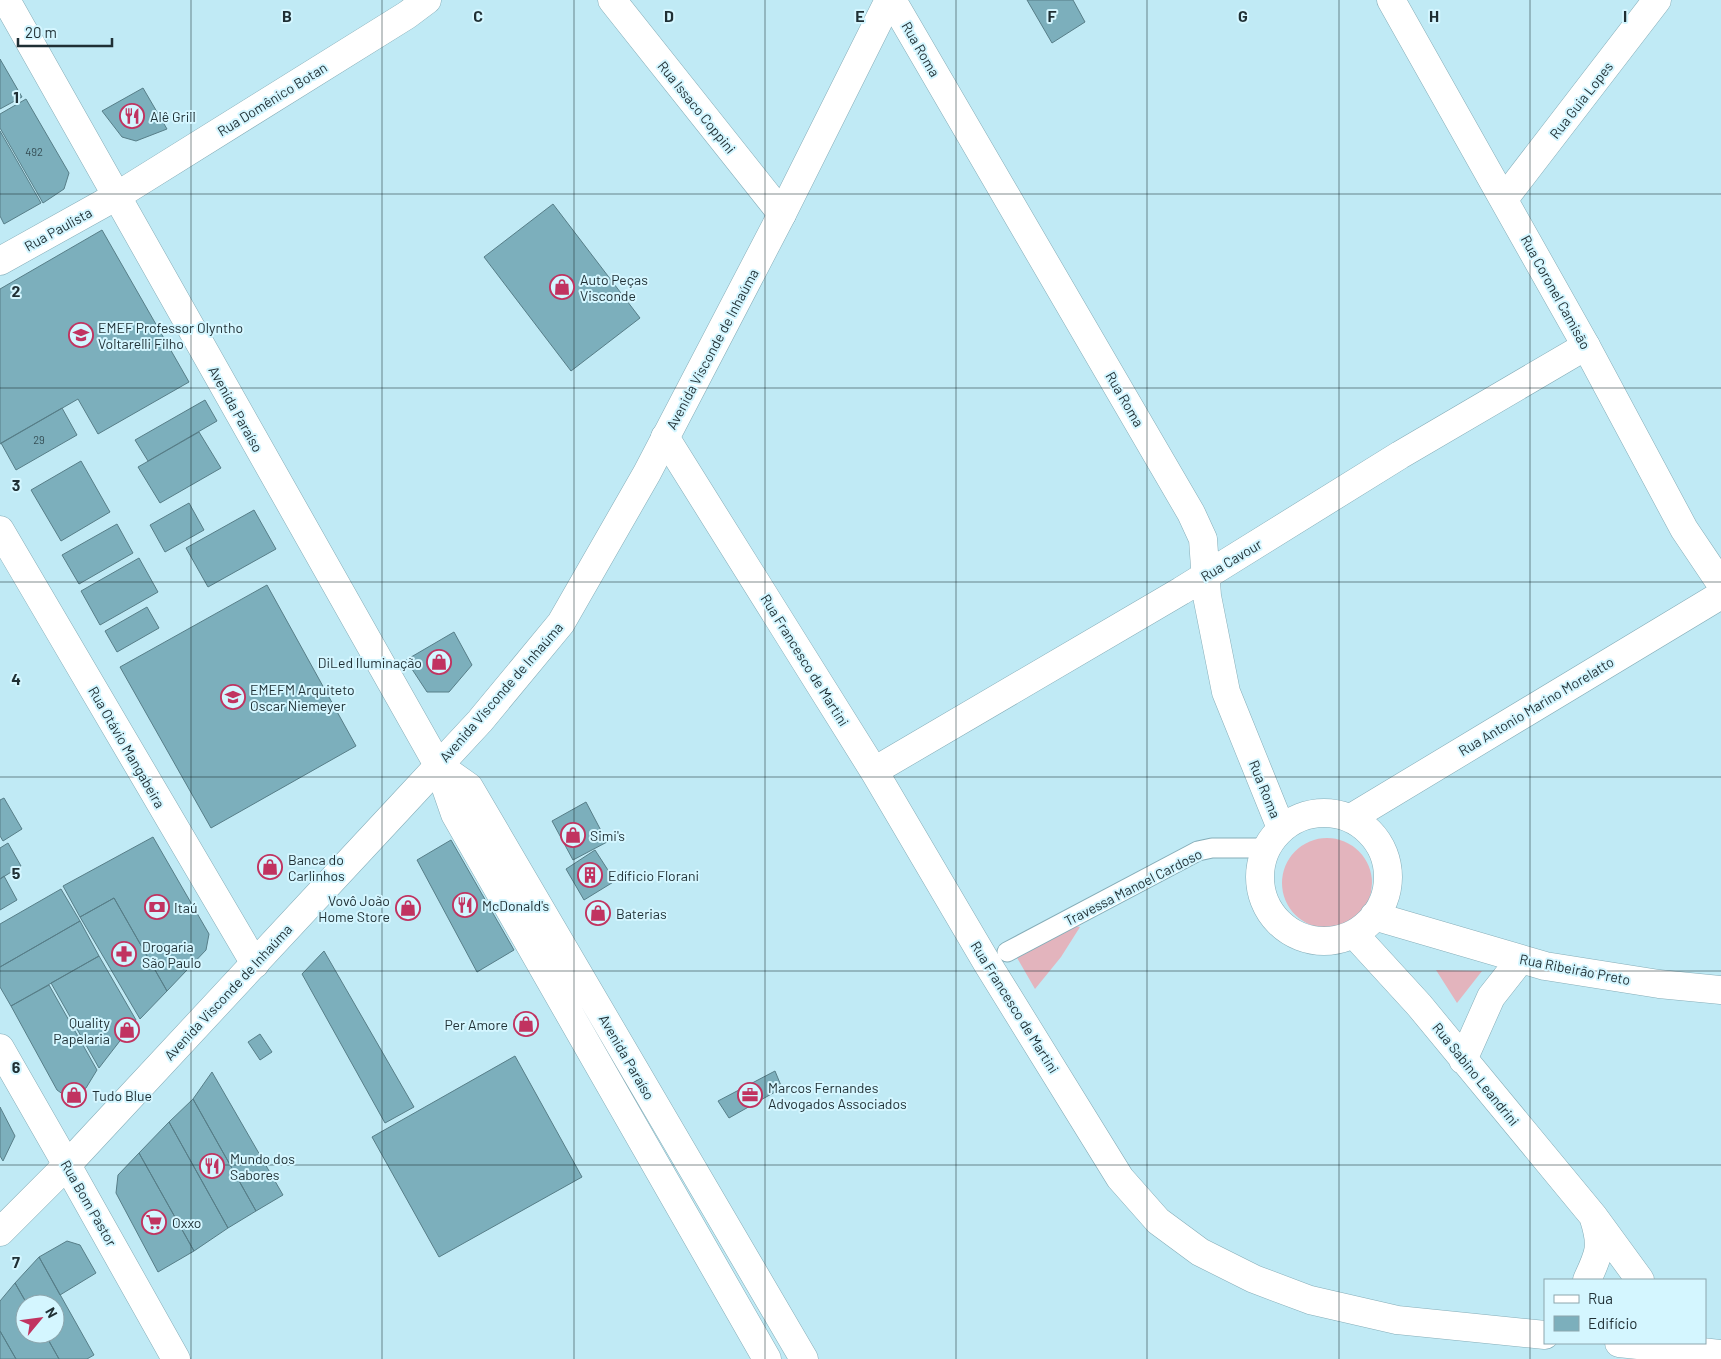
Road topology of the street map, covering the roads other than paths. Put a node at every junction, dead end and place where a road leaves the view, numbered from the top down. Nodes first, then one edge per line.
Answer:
1 (6, 0) edge
2 (427, 0) edge
3 (612, 0) edge
4 (891, 0) edge
5 (1391, 0) edge
6 (1657, 0) edge
7 (115, 197) junction
8 (1504, 199) junction
9 (782, 214) junction
10 (0, 261) edge
11 (1586, 346) junction
12 (665, 438) junction
13 (0, 530) edge
14 (1207, 575) junction
15 (1721, 584) edge
16 (1721, 595) edge
17 (438, 765) junction
18 (874, 771) junction
19 (1351, 818) junction
20 (1273, 838) junction
21 (1374, 916) junction
22 (1354, 934) junction
23 (1007, 952) dead end
24 (1521, 959) junction
25 (255, 964) junction
26 (1721, 990) edge
27 (0, 1048) edge
28 (1463, 1060) junction
29 (67, 1164) junction
30 (1594, 1217) junction
31 (0, 1232) edge
32 (1587, 1279) edge
33 (1639, 1279) edge
34 (1540, 1331) edge
35 (1636, 1344) edge
36 (1689, 1347) edge
37 (1721, 1354) edge
38 (796, 1356) edge
39 (176, 1359) edge
40 (767, 1359) edge

1 - 7 street, Avenida Paraíso
2 - 7 street, Rua Domênico Botan
3 - 9 street, Rua Issaco Coppini
4 - 9 street, Avenida Visconde de Inhaúma
4 - 14 street, Rua Roma
5 - 8 street, Rua Coronel Camisão
6 - 8 street, Rua Guia Lopes
7 - 10 street, Rua Paulista
7 - 17 street, Avenida Paraíso
8 - 11 street, Rua Coronel Camisão
9 - 12 street, Avenida Visconde de Inhaúma
11 - 14 street, Rua Cavour
11 - 15 street, Rua Coronel Camisão
12 - 17 street, Avenida Visconde de Inhaúma
12 - 18 street, Rua Francesco de Martini
13 - 25 street, Rua Otávio Mangabeira
14 - 18 street, Rua Cavour
14 - 20 street, Rua Roma
16 - 19 street, Rua Antonio Marino Morelatto
17 - 25 street, Avenida Visconde de Inhaúma
17 - 38 street, Avenida Paraíso
17 - 40 street, Avenida Paraíso
18 - 34 street, Rua Francesco de Martini
19 - 20 street
19 - 21 street
20 - 22 street
20 - 23 lane, Travessa Manoel Cardoso
21 - 22 street
21 - 24 street, Rua Ribeirão Preto
22 - 28 street, Rua Sabino Leandrini
24 - 26 street, Rua Ribeirão Preto
24 - 28 street
25 - 29 street, Avenida Visconde de Inhaúma
27 - 29 street, Rua Bom Pastor
28 - 30 street, Rua Sabino Leandrini
29 - 31 street, Avenida Visconde de Inhaúma
29 - 39 street, Rua Bom Pastor
30 - 32 street, Rua Sabino Leandrini
30 - 33 street, Rua Sabino Leandrini
35 - 36 street
36 - 37 street

